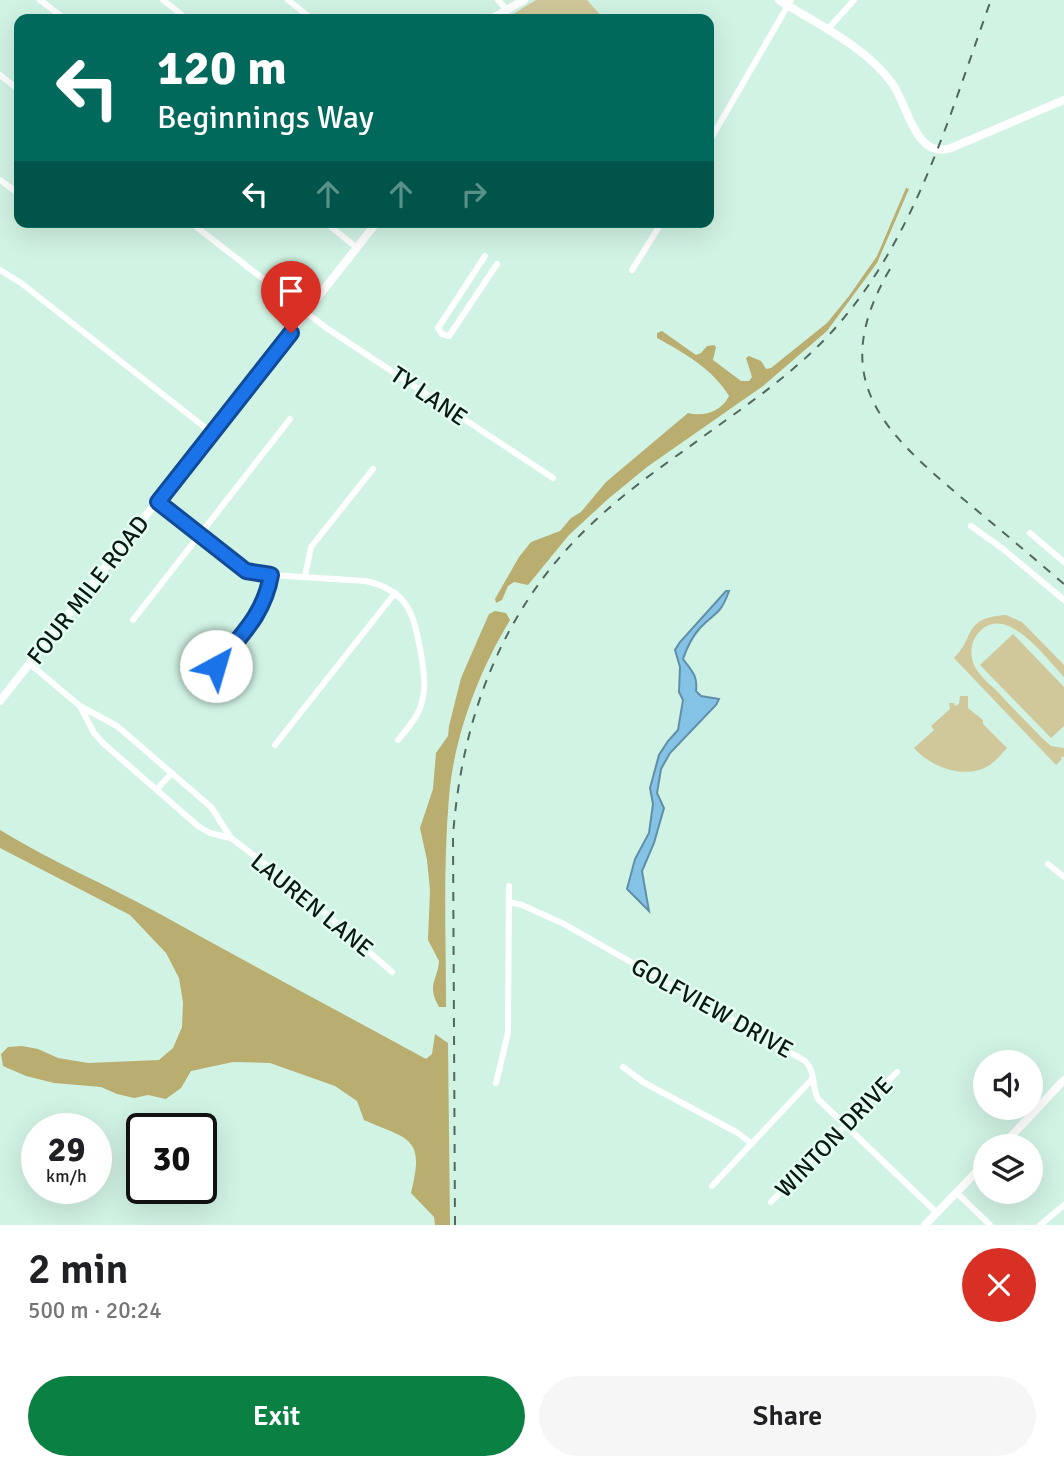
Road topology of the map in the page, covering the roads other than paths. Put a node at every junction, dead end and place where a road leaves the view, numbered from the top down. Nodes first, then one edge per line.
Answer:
1 (40, 0) edge
2 (163, 0) edge
3 (288, 0) edge
4 (498, 0) edge
5 (524, 0) edge
6 (779, 0) edge
7 (854, 0) edge
8 (790, 3) edge
9 (507, 10) junction
10 (58, 14) edge
11 (181, 14) edge
12 (306, 14) edge
13 (500, 14) edge
14 (827, 30) junction
15 (0, 75) edge
16 (14, 86) edge
17 (1064, 100) edge
18 (714, 133) edge
19 (198, 228) edge
20 (332, 228) edge
21 (372, 228) edge
22 (658, 228) edge
23 (357, 248) junction
24 (485, 256) dead end
25 (497, 264) dead end
26 (0, 270) edge
27 (632, 270) dead end
28 (307, 313) junction
29 (290, 419) dead end
30 (212, 433) junction
31 (373, 469) dead end
32 (553, 478) dead end
33 (158, 502) junction
34 (971, 526) dead end
35 (1030, 533) dead end
36 (200, 535) junction
37 (1064, 562) edge
38 (271, 575) junction
39 (305, 576) junction
40 (395, 593) junction
41 (1064, 600) edge
42 (133, 620) dead end
43 (30, 664) junction
44 (203, 682) dead end
45 (0, 701) edge
46 (80, 706) junction
47 (398, 740) dead end
48 (275, 745) dead end
49 (172, 773) junction
50 (157, 789) junction
51 (231, 838) junction
52 (1048, 864) dead end
53 (1064, 877) edge
54 (509, 886) dead end
55 (509, 902) junction
56 (393, 972) dead end
57 (623, 1067) dead end
58 (897, 1072) dead end
59 (813, 1078) junction
60 (1064, 1080) edge
61 (496, 1083) dead end
62 (846, 1125) junction
63 (1013, 1134) edge
64 (752, 1144) junction
65 (973, 1176) edge
66 (712, 1186) dead end
67 (957, 1193) junction
68 (771, 1202) dead end
69 (1064, 1205) edge
70 (937, 1213) junction
71 (925, 1225) edge
72 (990, 1225) edge
73 (1040, 1225) edge

1 - 10 street
2 - 11 street
3 - 12 street
4 - 9 street
5 - 9 street
6 - 8 street
7 - 14 street
8 - 14 street
8 - 18 street
9 - 13 street
14 - 17 street
15 - 16 street
19 - 28 street, TY LANE
20 - 23 street
21 - 23 street, FOUR MILE ROAD
22 - 27 street
23 - 28 street, FOUR MILE ROAD
24 - 25 street
26 - 30 street
28 - 30 street, FOUR MILE ROAD
28 - 32 street, TY LANE
29 - 36 street
30 - 33 street, FOUR MILE ROAD
31 - 39 street
33 - 36 street
33 - 43 street, FOUR MILE ROAD
34 - 41 street
35 - 37 street
36 - 38 street
36 - 42 street
38 - 39 street
38 - 44 street
39 - 40 street
40 - 47 street
40 - 48 street
43 - 45 street, FOUR MILE ROAD
43 - 46 street, LAUREN LANE
46 - 49 street, LAUREN LANE
46 - 50 street, LAUREN LANE
49 - 50 street
49 - 51 street, LAUREN LANE
50 - 51 street, LAUREN LANE
51 - 56 street, LAUREN LANE
52 - 53 street
54 - 55 street
55 - 59 street, GOLFVIEW DRIVE
55 - 61 street
57 - 64 street
58 - 62 street, WINTON DRIVE
59 - 62 street, GOLFVIEW DRIVE
59 - 64 street
60 - 63 street
62 - 68 street, WINTON DRIVE
62 - 70 street, GOLFVIEW DRIVE
64 - 66 street
65 - 67 street
67 - 70 street
67 - 72 street
69 - 73 street
70 - 71 street

